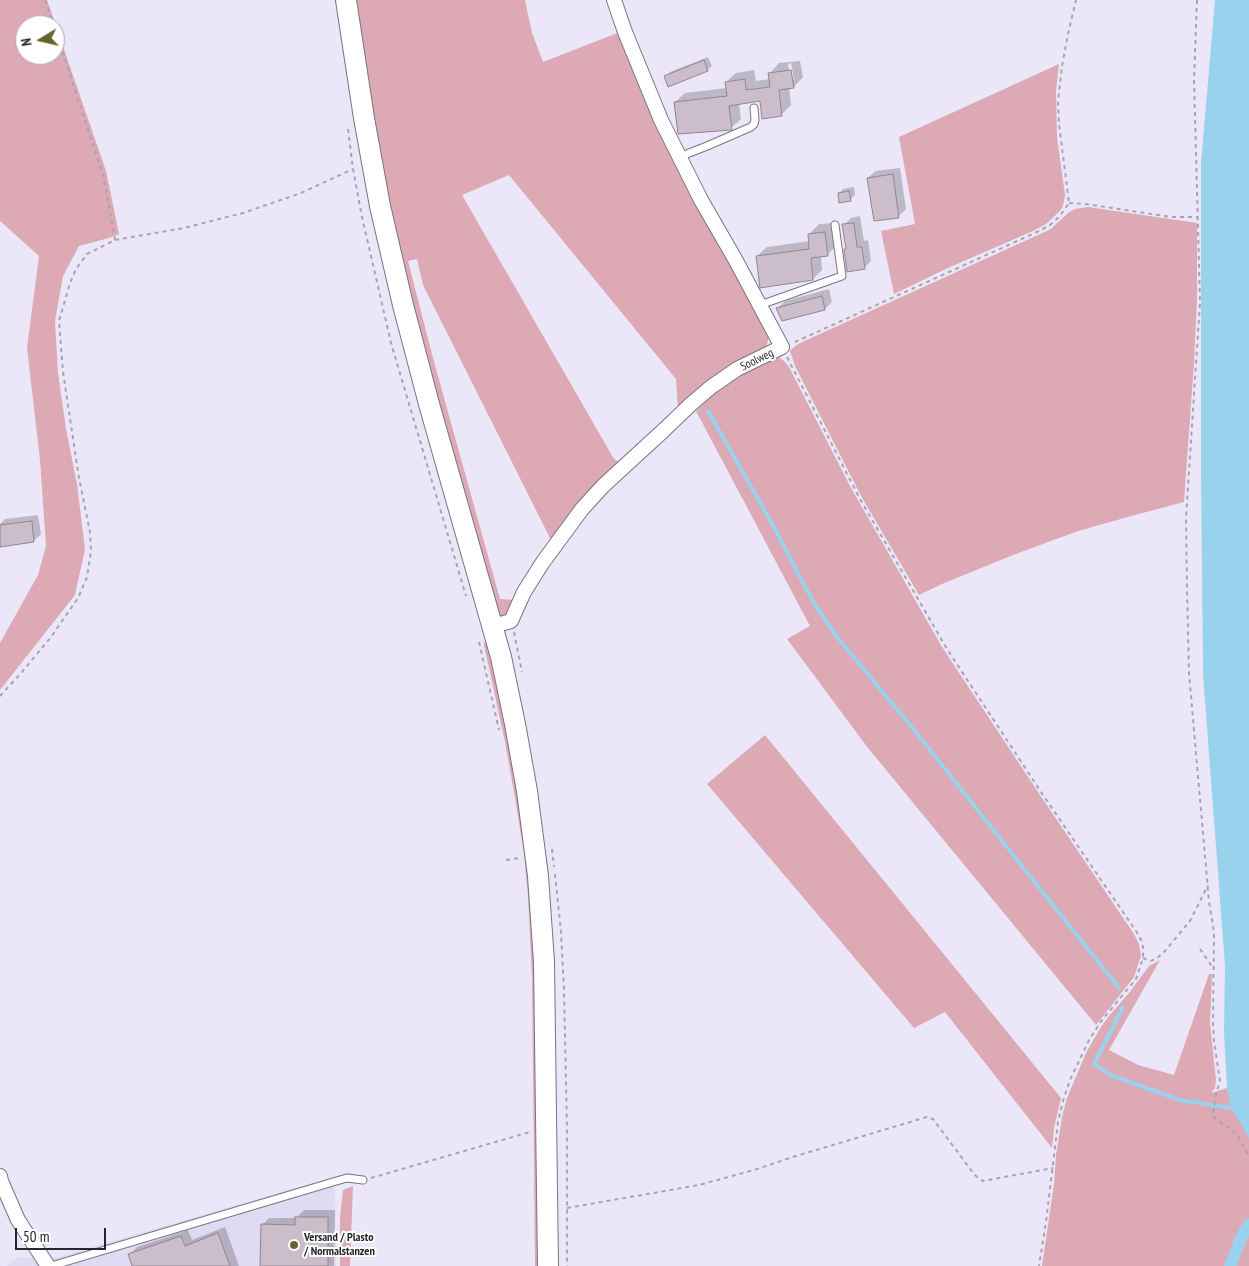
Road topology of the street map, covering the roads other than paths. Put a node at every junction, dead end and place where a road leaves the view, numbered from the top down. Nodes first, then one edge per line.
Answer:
1 (346, 0) edge
2 (614, 0) edge
3 (754, 108) dead end
4 (679, 156) junction
5 (835, 225) dead end
6 (760, 305) junction
7 (485, 633) junction
8 (0, 1176) edge
9 (363, 1180) road end
10 (50, 1266) edge
11 (548, 1266) edge

1 - 7 main road
2 - 4 street, Soolweg
3 - 4 lane
4 - 6 street, Soolweg
5 - 6 lane
6 - 7 street, Soolweg
7 - 11 main road
8 - 10 street
9 - 10 lane

